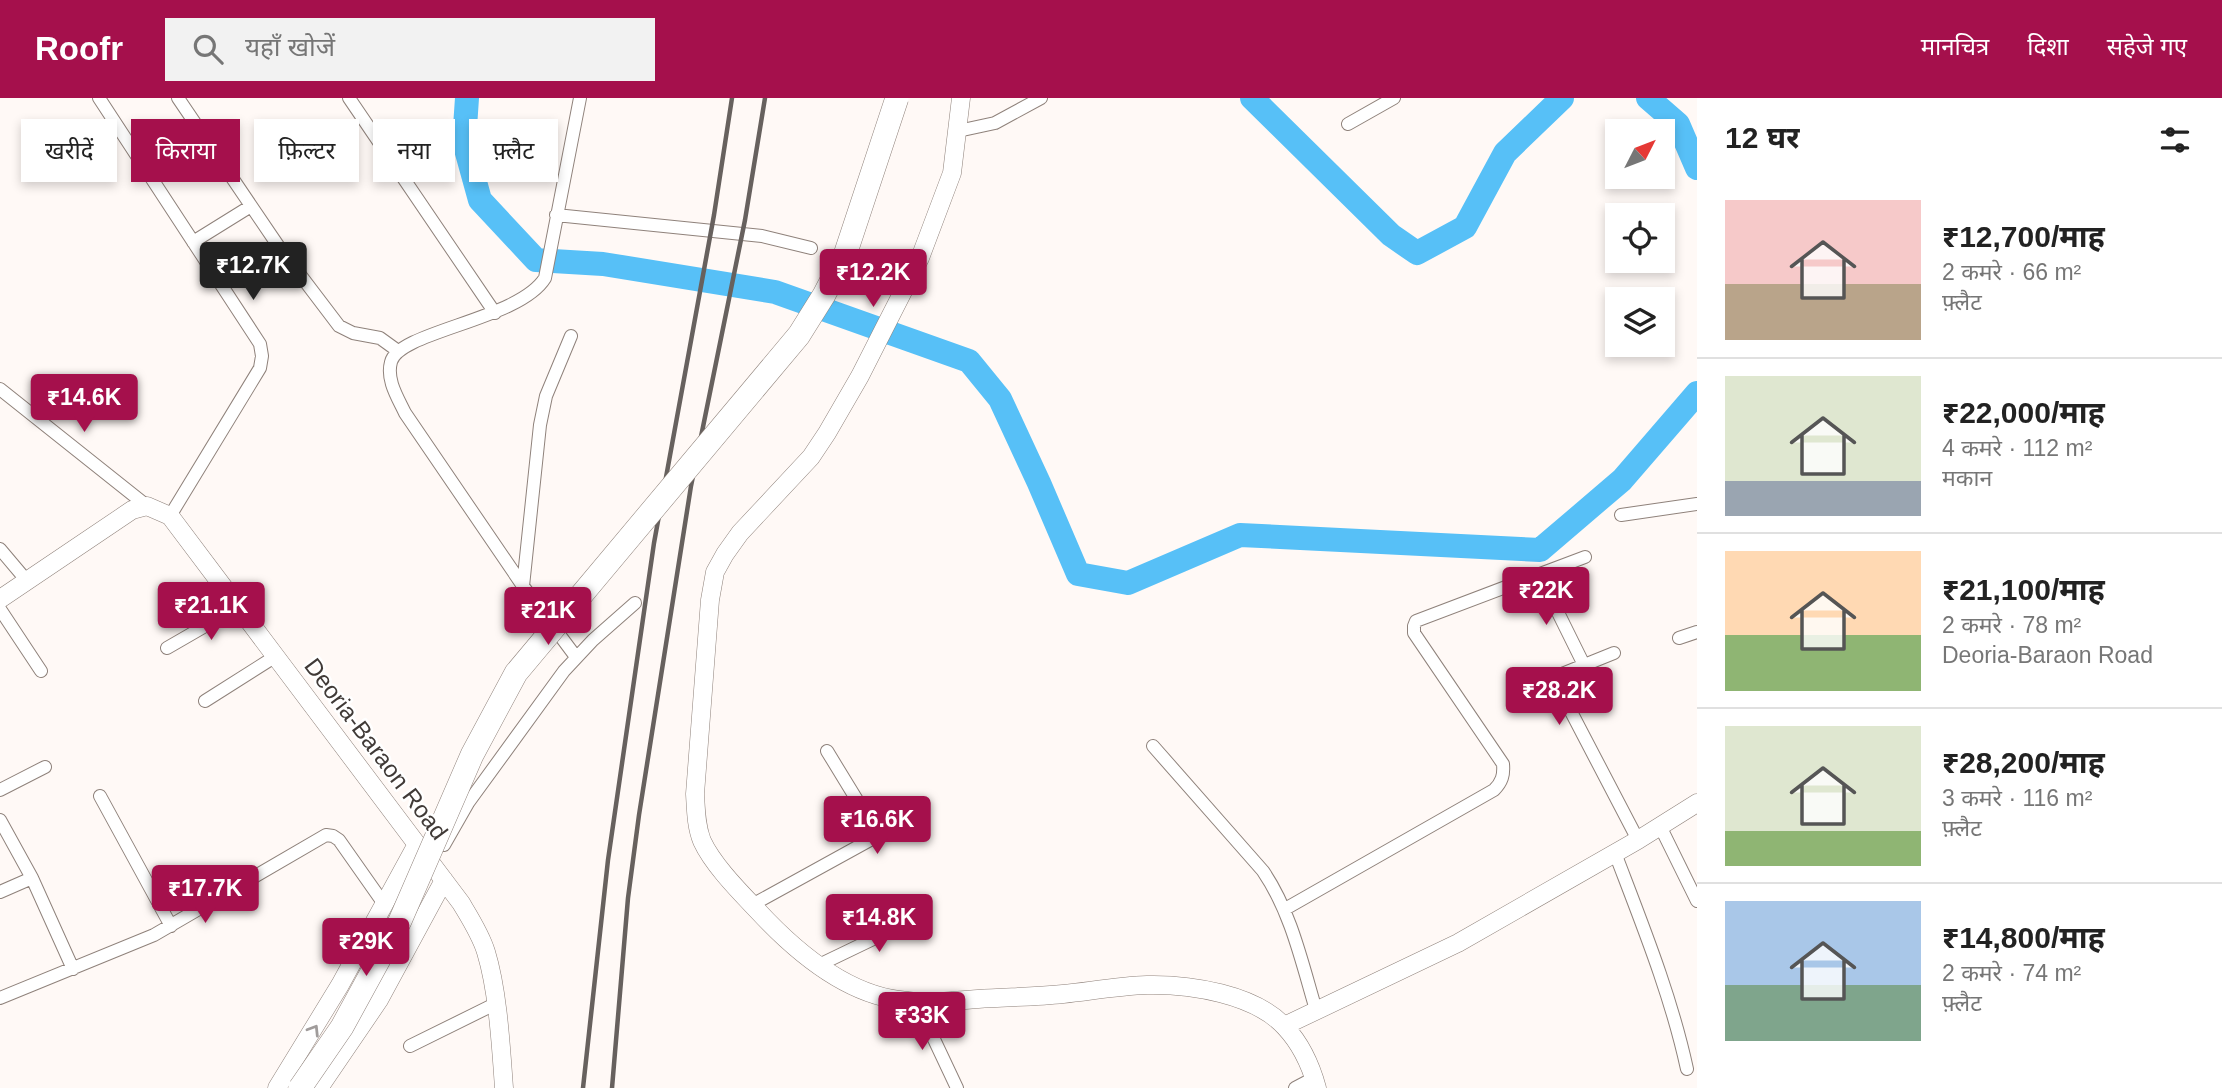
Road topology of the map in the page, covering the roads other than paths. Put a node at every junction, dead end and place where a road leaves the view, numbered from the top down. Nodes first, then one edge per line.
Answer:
1 (99, 98) edge
2 (178, 98) edge
3 (349, 98) edge
4 (580, 98) edge
5 (897, 98) edge
6 (961, 98) edge
7 (1041, 98) edge
8 (1394, 98) edge
9 (1348, 124) dead end
10 (957, 131) junction
11 (251, 206) junction
12 (555, 220) junction
13 (194, 242) junction
14 (811, 248) dead end
15 (495, 313) junction
16 (571, 336) dead end
17 (398, 351) junction
18 (0, 389) edge
19 (1697, 504) edge
20 (147, 506) junction
21 (1621, 514) dead end
22 (170, 516) junction
23 (0, 549) edge
24 (1586, 557) dead end
25 (1539, 574) junction
26 (27, 581) junction
27 (523, 586) junction
28 (0, 599) edge
29 (635, 603) dead end
30 (239, 607) junction
31 (0, 609) edge
32 (1697, 632) edge
33 (1679, 638) dead end
34 (167, 648) dead end
35 (1614, 653) dead end
36 (276, 656) junction
37 (576, 657) junction
38 (1584, 665) junction
39 (41, 671) dead end
40 (205, 701) dead end
41 (1153, 746) dead end
42 (827, 751) dead end
43 (45, 767) dead end
44 (0, 790) edge
45 (100, 796) dead end
46 (1697, 803) edge
47 (0, 820) edge
48 (1660, 826) junction
49 (1638, 840) junction
50 (416, 844) junction
51 (1615, 853) junction
52 (439, 874) junction
53 (32, 878) junction
54 (0, 892) edge
55 (1697, 901) edge
56 (384, 904) junction
57 (752, 905) junction
58 (1285, 909) junction
59 (925, 914) dead end
60 (171, 926) junction
61 (819, 965) junction
62 (73, 969) junction
63 (0, 998) edge
64 (916, 1001) junction
65 (495, 1004) junction
66 (1316, 1010) junction
67 (1284, 1026) junction
68 (410, 1046) dead end
69 (1687, 1069) dead end
70 (1316, 1083) edge
71 (277, 1088) edge
72 (300, 1088) edge
73 (319, 1088) edge
74 (504, 1088) edge
75 (957, 1088) edge
76 (1295, 1088) edge

1 - 13 street
2 - 11 street
3 - 15 street
4 - 12 street
5 - 72 highway, bridge
6 - 10 street
7 - 10 street
8 - 9 street
10 - 57 street
11 - 13 street
11 - 17 street
12 - 14 street
12 - 15 street
13 - 22 street
15 - 17 street
16 - 27 street
17 - 27 street
18 - 20 street
19 - 21 street
20 - 22 street, Deoria-Baraon Road
20 - 26 street
22 - 30 street, Deoria-Baraon Road
23 - 26 street
24 - 25 street
25 - 38 street
25 - 58 street
26 - 28 street
27 - 37 street
29 - 37 street
30 - 34 street
30 - 36 street, Deoria-Baraon Road
31 - 39 street
32 - 33 street
35 - 38 street
36 - 40 street
36 - 50 street, Deoria-Baraon Road
37 - 52 street
38 - 49 street
41 - 58 street
42 - 57 street
43 - 44 street
45 - 60 street
46 - 48 street
47 - 53 street
48 - 49 street
48 - 55 street
49 - 51 street
50 - 52 street, Deoria-Baraon Road
50 - 56 street
51 - 66 street
51 - 69 street
52 - 65 street, Deoria-Baraon Road
52 - 73 street
53 - 54 street
53 - 62 street
56 - 60 street
71 -> 56 street
57 - 61 street
58 - 66 street
59 - 61 street
60 - 62 street
61 - 64 street
62 - 63 street
64 - 67 street
64 - 75 street
65 - 68 street
65 - 74 street, Deoria-Baraon Road
66 - 67 street
67 - 70 street
70 - 76 street

